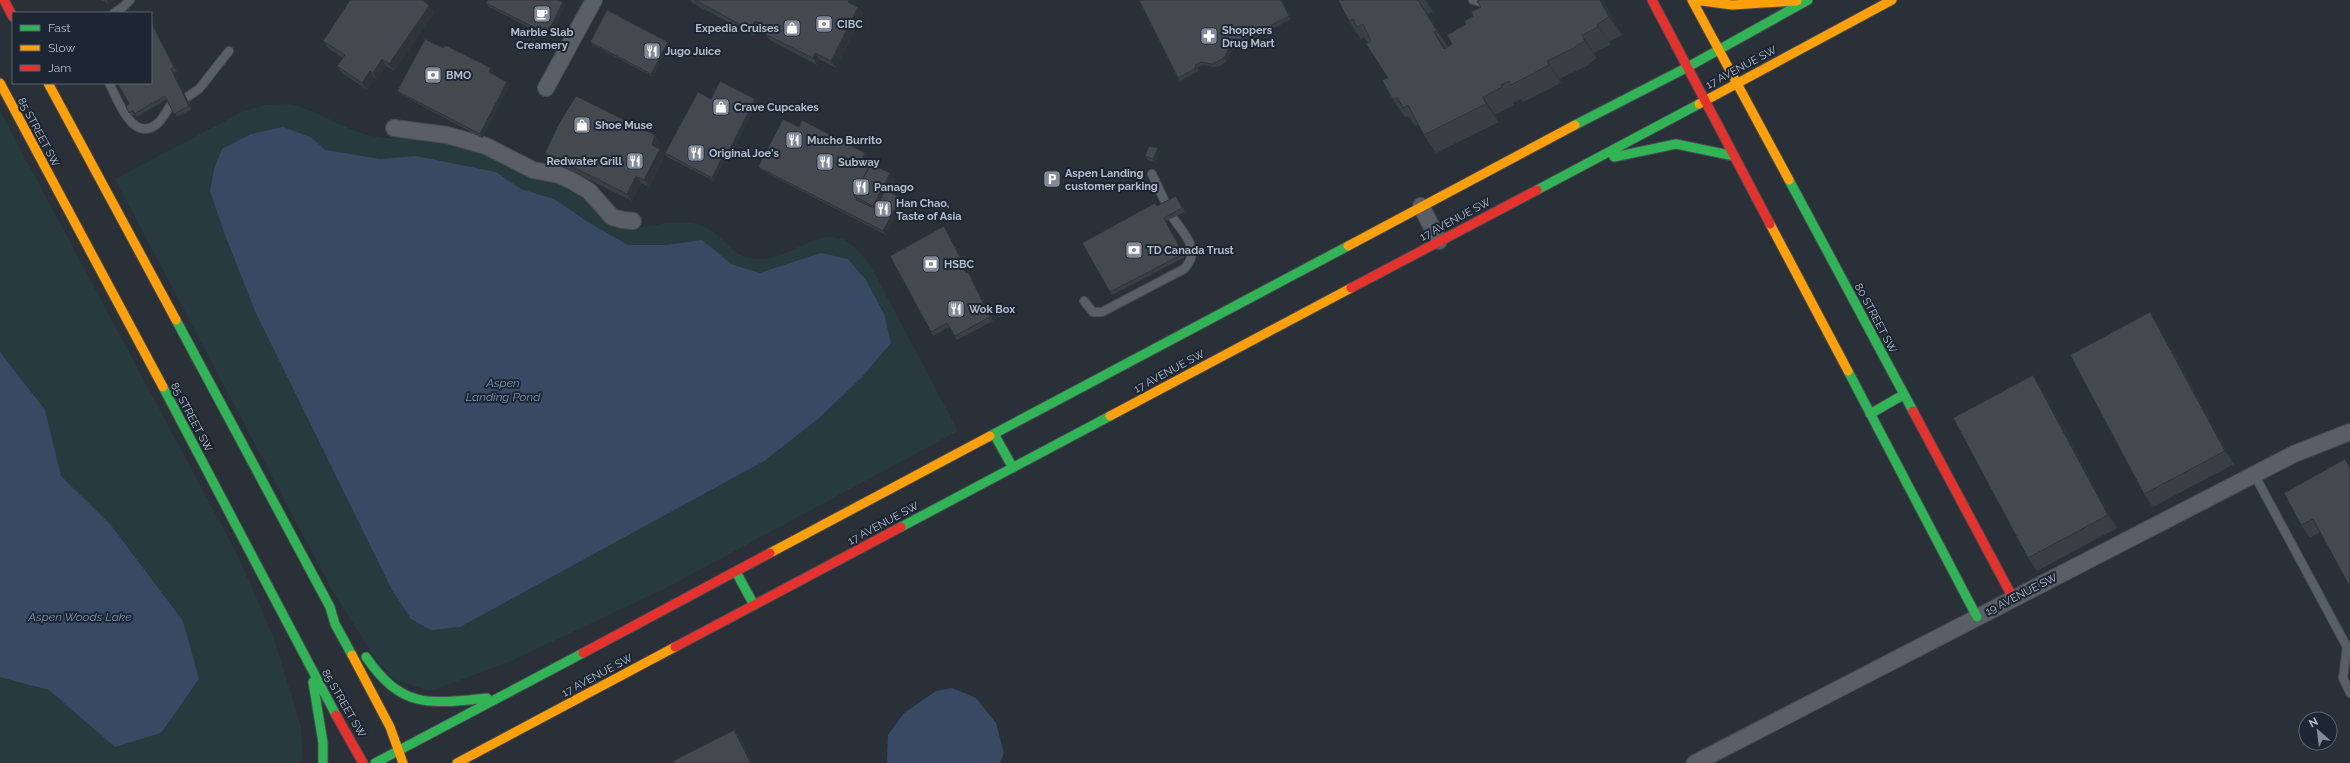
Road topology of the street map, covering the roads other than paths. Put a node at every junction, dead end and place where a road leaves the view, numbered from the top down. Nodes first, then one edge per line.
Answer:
1 (4, 0) edge
2 (10, 0) edge
3 (130, 0) edge
4 (594, 0) edge
5 (1473, 0) edge
6 (1491, 0) edge
7 (1652, 0) edge
8 (1693, 0) edge
9 (1808, 0) edge
10 (1892, 0) edge
11 (12, 12) edge
12 (116, 12) edge
13 (12, 14) edge
14 (1718, 49) junction
15 (229, 51) dead end
16 (1686, 68) junction
17 (0, 83) edge
18 (1736, 83) junction
19 (49, 84) edge
20 (110, 84) edge
21 (546, 88) dead end
22 (187, 97) dead end
23 (1704, 100) junction
24 (170, 106) edge
25 (394, 128) dead end
26 (1734, 156) junction
27 (1591, 162) junction
28 (1152, 174) dead end
29 (1167, 206) edge
30 (1421, 206) junction
31 (1174, 218) edge
32 (633, 221) dead end
33 (1439, 241) junction
34 (1084, 301) dead end
35 (1903, 395) junction
36 (1870, 414) junction
37 (2350, 432) edge
38 (994, 434) junction
39 (1013, 468) junction
40 (2254, 474) junction
41 (736, 572) junction
42 (2013, 598) junction
43 (754, 605) junction
44 (330, 608) junction
45 (1976, 617) junction
46 (353, 636) dead end
47 (361, 649) dead end
48 (313, 675) junction
49 (2350, 692) edge
50 (500, 697) junction
51 (398, 750) junction
52 (1711, 759) edge
53 (323, 763) edge
54 (362, 763) edge
55 (375, 763) edge
56 (403, 763) edge
57 (457, 763) edge
58 (1695, 763) edge

1 - 13 main road
2 - 11 lane
3 - 12 lane
4 - 21 street
5 - 6 lane
7 - 16 main road
8 - 9 main road
8 - 14 main road, 80 STREET SW
9 - 14 main road
10 - 18 main road, 17 AVENUE SW
14 - 16 main road
14 - 18 main road, 80 STREET SW
15 - 22 lane
16 - 23 main road
16 - 30 main road
17 - 48 main road, 85 STREET SW
18 - 23 main road, 17 AVENUE SW
18 - 35 main road, 80 STREET SW
19 - 44 main road
20 - 24 lane
23 - 26 main road
23 - 27 main road, 17 AVENUE SW
25 - 32 street
26 - 27 main road
26 - 36 main road
27 - 33 main road, 17 AVENUE SW
28 - 29 lane
30 - 33 street
30 - 38 main road
31 - 34 lane
33 - 39 main road, 17 AVENUE SW
35 - 36 main road
35 - 42 main road, 80 STREET SW
36 - 45 main road
37 - 40 street, 19 AVENUE SW
38 - 39 main road
38 - 41 main road
39 - 43 main road, 17 AVENUE SW
40 - 42 street, 19 AVENUE SW
40 - 49 lane
41 - 43 main road
41 - 50 main road
42 - 45 street, 19 AVENUE SW
43 - 57 main road, 17 AVENUE SW
44 - 46 main road
44 - 51 main road
45 - 52 street, 19 AVENUE SW
47 - 50 main road
48 - 53 main road
48 - 54 main road, 85 STREET SW
50 - 51 main road
51 - 55 main road
51 - 56 main road
52 - 58 street, 19 AVENUE SW

